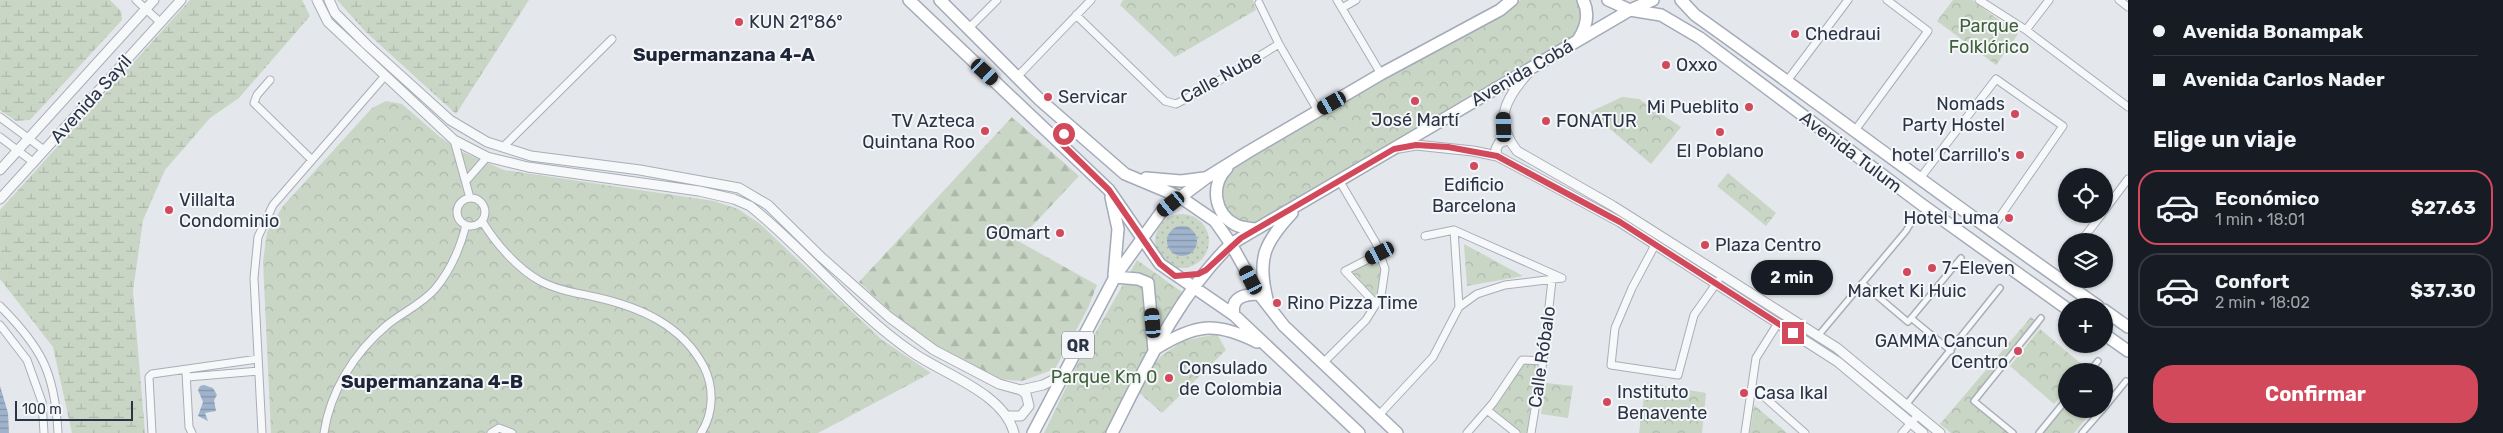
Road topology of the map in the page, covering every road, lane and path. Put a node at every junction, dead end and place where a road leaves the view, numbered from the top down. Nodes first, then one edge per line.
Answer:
1 (136, 0) edge
2 (154, 0) edge
3 (182, 0) edge
4 (317, 0) edge
5 (329, 0) edge
6 (908, 0) edge
7 (940, 0) edge
8 (997, 0) edge
9 (1091, 0) edge
10 (1337, 0) edge
11 (1356, 0) edge
12 (1513, 0) edge
13 (1583, 0) edge
14 (1608, 0) edge
15 (1653, 0) edge
16 (1848, 0) edge
17 (1887, 0) edge
18 (1979, 0) edge
19 (2049, 0) edge
20 (2119, 0) edge
21 (1259, 3) dead end
22 (1683, 3) edge
23 (2128, 7) edge
24 (145, 8) junction
25 (1342, 8) junction
26 (1630, 10) junction
27 (1076, 15) junction
28 (1671, 21) junction
29 (161, 22) junction
30 (968, 29) junction
31 (2026, 30) junction
32 (612, 39) dead end
33 (1576, 42) junction
34 (1279, 44) junction
35 (1535, 65) junction
36 (1380, 74) junction
37 (1017, 77) junction
38 (384, 78) junction
39 (270, 80) dead end
40 (1787, 80) junction
41 (1040, 100) junction
42 (2128, 107) edge
43 (1318, 111) junction
44 (1028, 113) junction
45 (0, 116) edge
46 (1856, 130) junction
47 (1074, 132) junction
48 (0, 137) edge
49 (29, 138) junction
50 (454, 140) junction
51 (1508, 140) junction
52 (1062, 144) junction
53 (503, 147) junction
54 (1394, 149) junction
55 (44, 150) junction
56 (18, 151) junction
57 (1497, 156) junction
58 (487, 157) junction
59 (1240, 157) junction
60 (312, 160) junction
61 (33, 162) junction
62 (0, 170) edge
63 (1125, 174) junction
64 (1206, 178) junction
65 (1921, 178) junction
66 (2128, 179) edge
67 (1339, 180) junction
68 (466, 181) junction
69 (1109, 190) junction
70 (1180, 197) junction
71 (470, 198) junction
72 (0, 199) edge
73 (2113, 199) edge
74 (1300, 203) junction
75 (1197, 208) junction
76 (1162, 211) junction
77 (482, 221) junction
78 (1912, 221) dead end
79 (1151, 223) junction
80 (2095, 223) edge
81 (466, 225) junction
82 (1221, 228) junction
83 (1255, 229) junction
84 (1454, 230) junction
85 (1990, 231) junction
86 (2087, 233) edge
87 (1425, 236) dead end
88 (1141, 239) junction
89 (1232, 244) junction
90 (1655, 245) junction
91 (1380, 253) junction
92 (1152, 255) junction
93 (1217, 258) junction
94 (1961, 258) dead end
95 (1206, 270) junction
96 (1175, 276) junction
97 (1722, 276) junction
98 (1114, 278) junction
99 (1552, 280) junction
100 (1862, 283) junction
101 (1715, 285) junction
102 (1194, 286) junction
103 (2000, 288) dead end
104 (1259, 294) junction
105 (2086, 298) edge
106 (2058, 302) edge
107 (1376, 304) junction
108 (0, 306) edge
109 (1459, 307) junction
110 (1269, 308) junction
111 (1234, 315) junction
112 (2113, 316) edge
113 (1911, 318) junction
114 (2041, 318) dead end
115 (1778, 323) junction
116 (0, 325) edge
117 (2128, 327) edge
118 (1818, 336) junction
119 (2113, 340) edge
120 (1265, 346) junction
121 (1154, 350) junction
122 (1951, 351) junction
123 (2128, 351) edge
124 (258, 359) junction
125 (1543, 361) junction
126 (1322, 364) junction
127 (209, 365) junction
128 (258, 371) junction
129 (186, 373) junction
130 (209, 374) junction
131 (1063, 375) junction
132 (2126, 381) dead end
133 (1752, 386) junction
134 (1021, 390) junction
135 (2113, 396) edge
136 (1906, 405) junction
137 (1487, 410) junction
138 (2058, 410) edge
139 (1379, 415) junction
140 (1918, 415) junction
141 (1009, 416) junction
142 (2095, 418) edge
143 (1911, 423) junction
144 (44, 433) edge
145 (58, 433) edge
146 (152, 433) edge
147 (192, 433) edge
148 (262, 433) edge
149 (324, 433) edge
150 (491, 433) edge
151 (512, 433) edge
152 (701, 433) edge
153 (1014, 433) edge
154 (1033, 433) edge
155 (1112, 433) edge
156 (1359, 433) edge
157 (1397, 433) edge
158 (1467, 433) edge
159 (1516, 433) edge
160 (1531, 433) edge
161 (1745, 433) edge
162 (1805, 433) edge
163 (1902, 433) edge
164 (1924, 433) edge
165 (1940, 433) edge
166 (2013, 433) edge
167 (2039, 433) edge
168 (2082, 433) edge

1 - 24 street
2 - 24 street, Avenida Sayil
3 - 29 street, Avenida Sayil
4 - 38 street
5 - 53 street
6 - 44 main road
7 - 30 main road
8 - 30 street
9 - 27 street
10 - 25 street
11 - 25 street
12 - 36 main road
13 - 33 main road
14 - 26 main road, Avenida Tulum
15 - 26 main road, Avenida Cobá
16 - 40 street
17 - 46 street
18 - 31 street
19 - 31 street
20 - 23 street
21 - 34 street, Calle Nube
22 - 28 main road
22 - 40 main road, Avenida Tulum
24 - 29 street
24 - 49 street, Avenida Sayil
25 - 36 street
26 - 28 main road, Avenida Tulum
26 - 33 main road, Avenida Cobá
27 - 34 street, Calle Nube
27 - 37 street
28 - 106 main road, Avenida Tulum
29 - 55 street, Avenida Sayil
30 - 37 main road
31 - 42 street
32 - 53 street
33 - 35 main road, Avenida Cobá
34 - 43 street, Calle Nube
35 - 51 street
35 - 54 main road, Avenida Cobá
36 - 43 main road
37 - 41 main road
38 - 50 street
38 - 60 street
39 - 60 street
40 - 46 main road, Avenida Tulum
41 - 44 main road
41 - 47 main road
43 - 59 main road
44 - 52 main road
45 - 49 street
46 - 65 main road, Avenida Tulum
47 - 52 main road
47 - 63 main road
48 - 56 street
49 - 55 street
49 - 56 street, Avenida Sayil
50 - 58 street
50 - 68 street
51 - 57 street
51 - 97 street
52 - 69 main road
53 - 134 street
54 - 57 street
54 - 67 main road, Avenida Cobá
55 - 61 street, Avenida Sayil
56 - 61 street
56 - 62 street, Avenida Sayil
57 - 90 street
58 - 68 street
58 - 141 street
59 - 64 main road
59 - 83 main road
60 - 124 street
61 - 72 street, Avenida Sayil
63 - 64 main road
63 - 70 main road
64 - 70 main road
65 - 85 main road, Avenida Tulum
65 - 85 street
66 - 73 street
67 - 74 main road, Avenida Cobá
67 - 91 street
68 - 71 street
69 - 88 main road
69 - 98 main road
70 - 75 main road
70 - 76 main road
71 - 77 street
71 - 81 street
74 - 83 main road, Avenida Cobá
74 - 110 main road
75 - 76 main road
75 - 82 main road
76 - 79 main road
77 - 81 street
77 - 152 street
78 - 100 street
79 - 88 main road
79 - 92 main road
80 - 86 street
81 - 149 street
82 - 89 main road
82 - 93 main road
83 - 89 main road, Avenida Cobá
84 - 87 street
84 - 99 street, Calle Róbalo
84 - 109 street
85 - 105 main road, Avenida Tulum
88 - 92 main road
88 - 98 main road, QR
89 - 93 main road, Avenida Cobá
89 - 104 main road
90 - 101 street
90 - 101 street
91 - 107 street
91 - 107 street
92 - 96 main road
93 - 95 main road, Avenida Cobá
94 - 113 street
95 - 96 main road
95 - 102 main road, Avenida Cobá
96 - 102 main road
97 - 101 street
97 - 118 street
98 - 121 main road
98 - 131 main road, QR
99 - 109 street, Calle Róbalo
99 - 125 street, Calle Róbalo
100 - 113 street
100 - 118 street
101 - 115 street
102 - 111 main road
102 - 121 main road, Avenida Cobá
103 - 122 street
104 - 110 main road
104 - 111 main road
107 - 126 street
108 - 145 street
109 - 139 street, Calle Róbalo
110 - 126 main road
111 - 120 main road
112 - 117 main road
113 - 122 street
114 - 166 street
115 - 133 street
115 - 143 street
116 - 144 street
118 - 136 street
119 - 123 main road
120 - 121 main road
120 - 156 main road
121 - 155 main road, Avenida Cobá
122 - 136 street
124 - 127 street
124 - 128 street
125 - 137 street
125 - 160 street, Calle Róbalo
126 - 139 main road
127 - 129 street
127 - 130 street
128 - 130 street
128 - 148 street
129 - 130 street
129 - 146 street
129 - 147 street
131 - 134 street
131 - 154 main road, QR
132 - 135 street
133 - 161 street
133 - 162 street
134 - 141 street
136 - 140 street
137 - 158 street
137 - 159 street
138 - 167 street
139 - 157 main road
140 - 143 street
140 - 165 street
141 - 153 street
142 - 168 street
143 - 163 street
143 - 164 street
150 - 151 street

